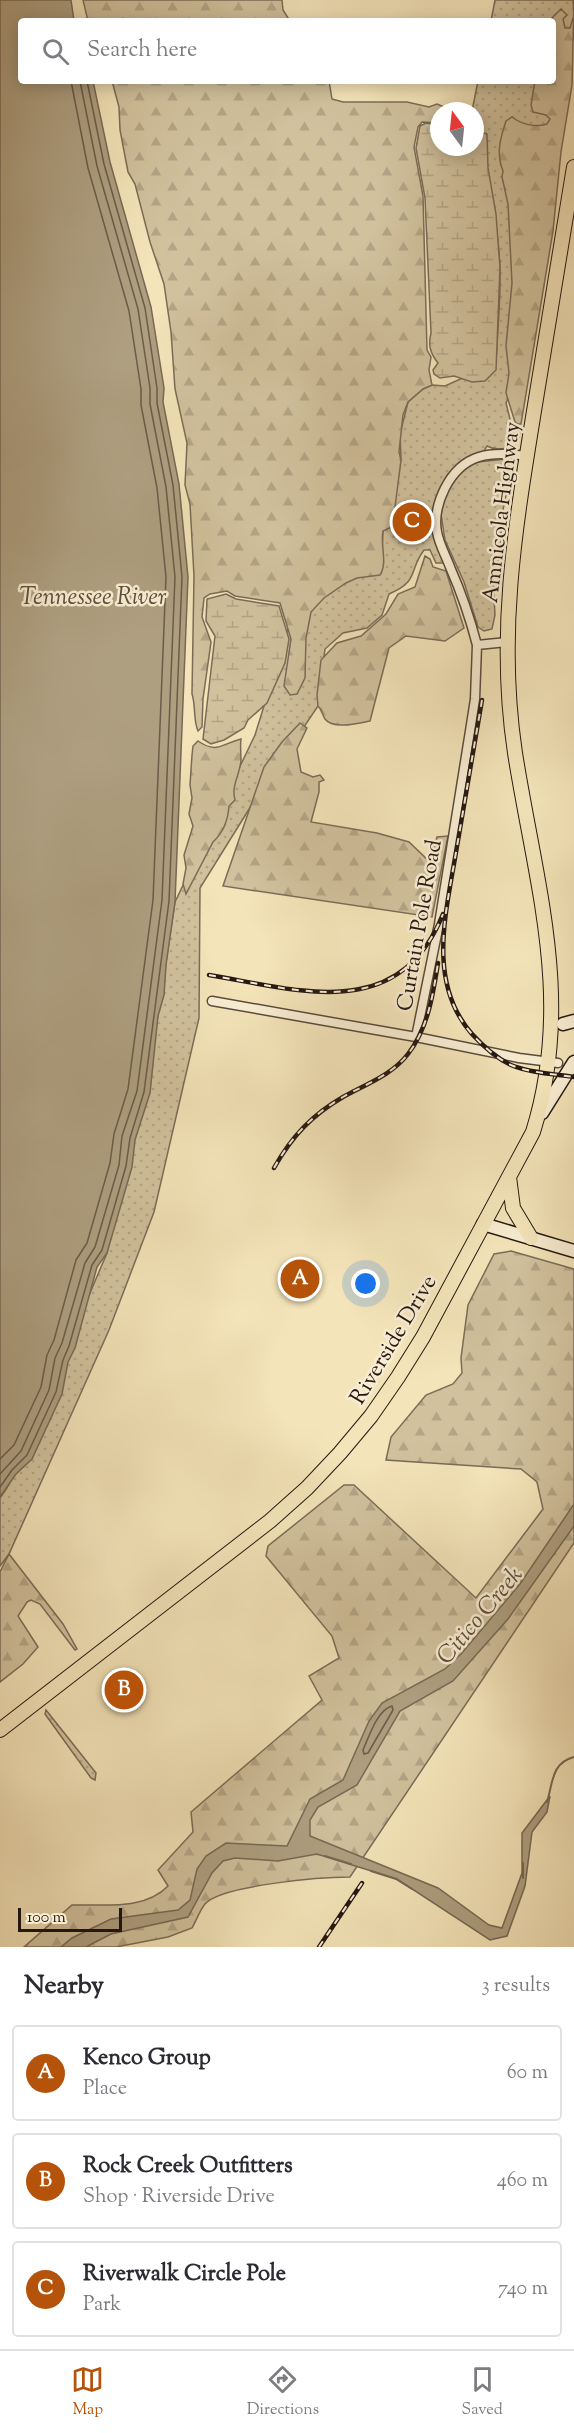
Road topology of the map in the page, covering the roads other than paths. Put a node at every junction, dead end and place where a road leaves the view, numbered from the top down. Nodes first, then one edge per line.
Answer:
1 (574, 167) edge
2 (527, 456) junction
3 (507, 642) junction
4 (477, 645) junction
5 (212, 1001) dead end
6 (568, 1022) edge
7 (416, 1037) junction
8 (561, 1039) joint
9 (574, 1062) edge
10 (558, 1063) junction
11 (542, 1113) junction
12 (508, 1177) junction
13 (483, 1224) junction
14 (531, 1238) junction
15 (574, 1251) edge
16 (0, 1730) edge

1 - 2 main road, Amnicola Highway
2 - 3 main road, Amnicola Highway
2 - 4 street, Curtain Pole Road
3 - 4 street
3 - 6 main road, Amnicola Highway
4 - 7 street, Curtain Pole Road
5 - 7 street, Curtain Pole Road
6 - 8 main road, Amnicola Highway
7 - 10 street
8 - 10 main road, Riverside Drive
9 - 11 main road
10 - 11 main road, Riverside Drive
11 - 12 main road, Riverside Drive
12 - 13 main road, Riverside Drive
12 - 14 main road
13 - 14 main road
13 - 16 main road, Riverside Drive
14 - 15 main road

